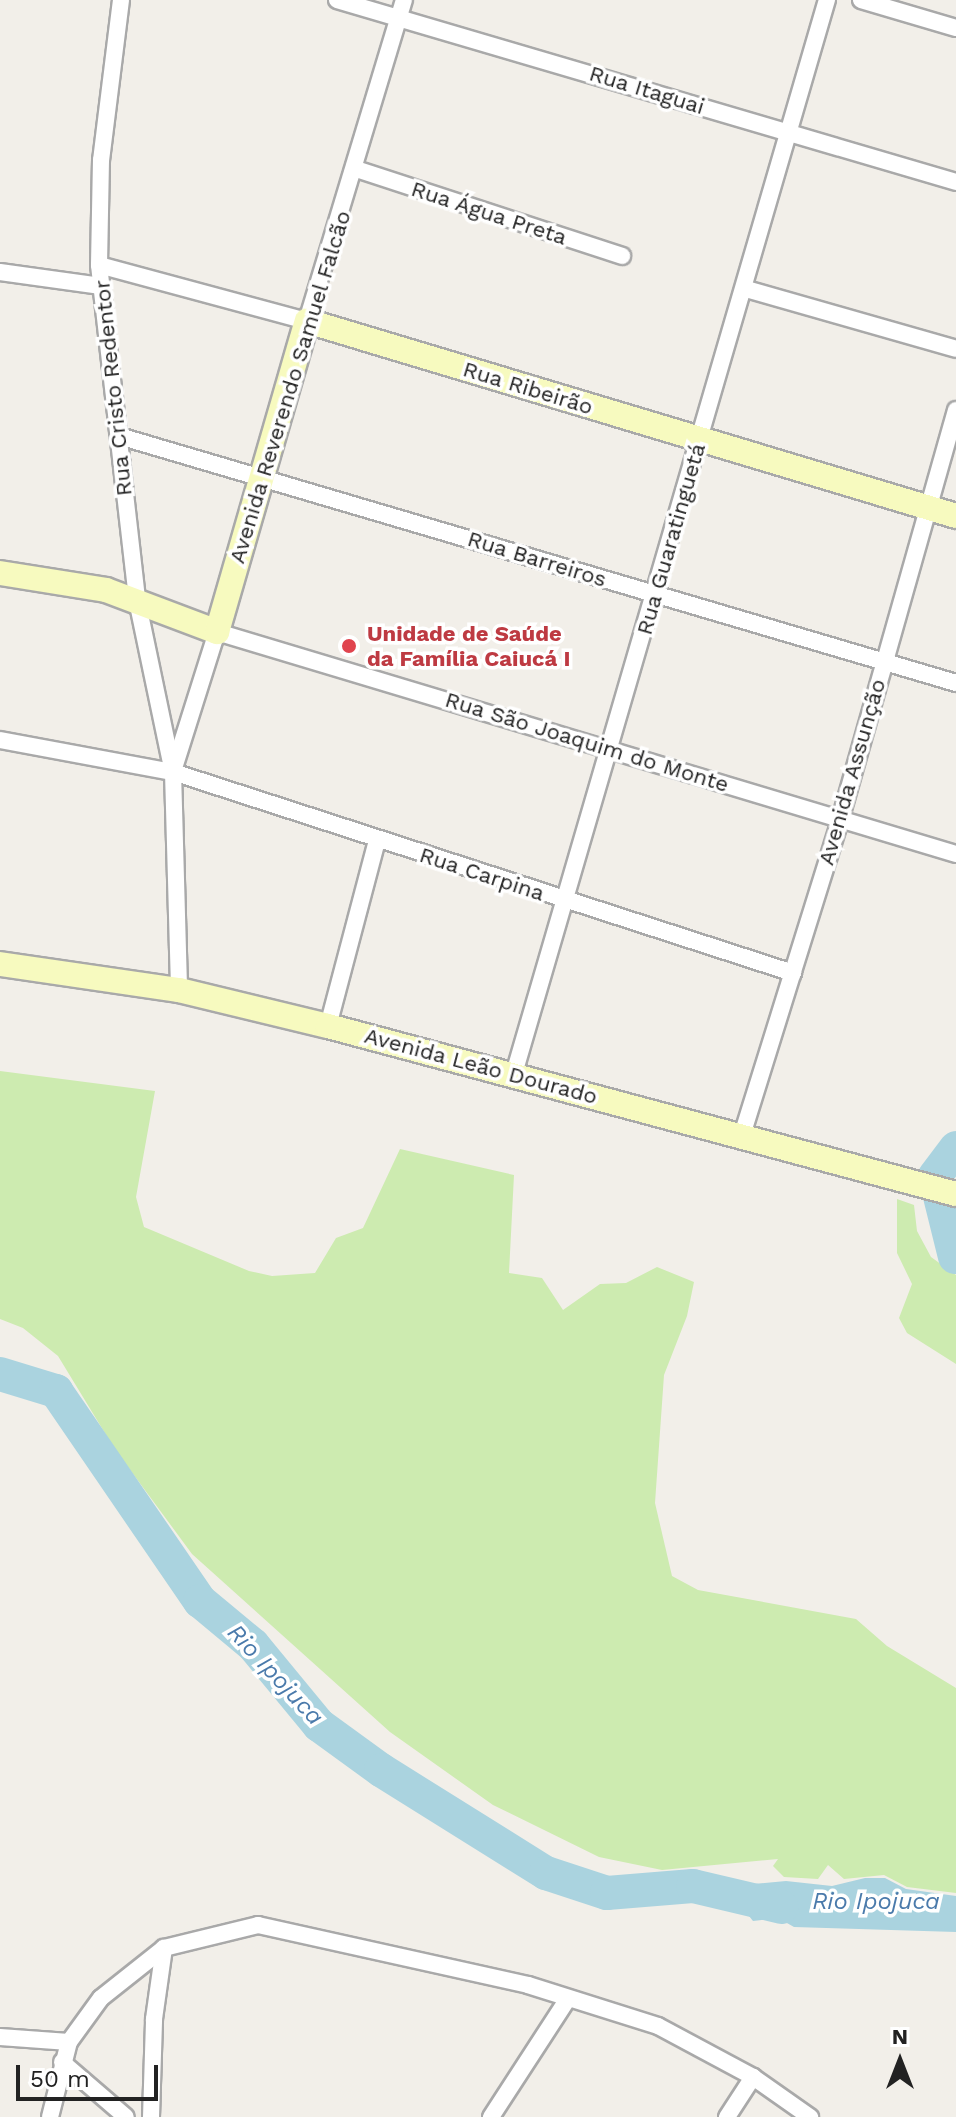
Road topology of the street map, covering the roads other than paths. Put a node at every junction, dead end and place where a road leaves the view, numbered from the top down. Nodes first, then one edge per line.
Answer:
1 (121, 0) edge
2 (337, 0) edge
3 (827, 0) edge
4 (861, 0) edge
5 (402, 8) edge
6 (956, 28) edge
7 (788, 132) junction
8 (356, 169) junction
9 (956, 182) edge
10 (622, 256) dead end
11 (99, 265) junction
12 (0, 272) edge
13 (101, 286) junction
14 (746, 289) junction
15 (307, 321) junction
16 (956, 349) edge
17 (956, 410) edge
18 (119, 436) junction
19 (700, 439) junction
20 (263, 476) junction
21 (926, 508) junction
22 (956, 516) edge
23 (0, 573) edge
24 (657, 595) junction
25 (137, 600) junction
26 (217, 632) junction
27 (883, 663) junction
28 (956, 683) edge
29 (0, 740) edge
30 (609, 748) junction
31 (173, 772) junction
32 (840, 820) junction
33 (377, 840) junction
34 (956, 854) edge
35 (566, 902) junction
36 (0, 964) edge
37 (793, 973) junction
38 (179, 990) junction
39 (328, 1026) junction
40 (513, 1077) junction
41 (743, 1132) junction
42 (956, 1194) edge
43 (164, 1948) junction
44 (567, 2000) junction
45 (0, 2037) edge
46 (69, 2042) junction
47 (62, 2062) junction
48 (753, 2077) junction
49 (50, 2117) edge
50 (126, 2117) edge
51 (151, 2117) edge
52 (491, 2117) edge
53 (727, 2117) edge
54 (810, 2117) edge

1 - 11 street, Rua Cristo Redentor
2 - 5 street, Rua Itaguai
3 - 7 street, Rua Guaratinguetá
4 - 6 street
5 - 7 street, Rua Itaguai
5 - 8 street, Avenida Reverendo Samuel Falcão
7 - 9 street, Rua Itaguai
7 - 14 street, Rua Guaratinguetá
8 - 10 street, Rua Água Preta
8 - 15 street, Avenida Reverendo Samuel Falcão
11 - 13 street, Rua Cristo Redentor
11 - 15 street, Rua Ribeirão
12 - 13 street
13 - 18 street, Rua Cristo Redentor
14 - 16 street
14 - 19 street, Rua Guaratinguetá
15 - 19 main road, Rua Ribeirão
15 - 20 main road, Avenida Reverendo Samuel Falcão
17 - 21 street, Avenida Assunção
18 - 20 street, Rua Barreiros
18 - 25 street, Rua Cristo Redentor
19 - 21 main road, Rua Ribeirão
19 - 24 street, Rua Guaratinguetá
20 - 24 street, Rua Barreiros
20 - 26 main road, Avenida Reverendo Samuel Falcão
21 - 22 main road, Rua Ribeirão
21 - 27 street, Avenida Assunção
23 - 25 main road
24 - 27 street, Rua Barreiros
24 - 30 street, Rua Guaratinguetá
25 - 26 main road
25 - 31 street, Rua Cristo Redentor
26 - 30 street, Rua São Joaquim do Monte
26 - 31 street, Avenida Reverendo Samuel Falcão
27 - 28 street, Rua Barreiros
27 - 32 street, Avenida Assunção
29 - 31 street, Rua Carpina
30 - 32 street, Rua São Joaquim do Monte
30 - 35 street, Rua Guaratinguetá
31 - 33 street, Rua Carpina
31 - 38 street
32 - 34 street, Rua São Joaquim do Monte
32 - 37 street, Avenida Assunção
33 - 35 street, Rua Carpina
33 - 39 street
35 - 37 street, Rua Carpina
35 - 40 street, Rua Guaratinguetá
36 - 38 main road, Avenida Leão Dourado
37 - 41 street, Avenida Assunção
38 - 39 main road, Avenida Leão Dourado
39 - 40 main road, Avenida Leão Dourado
40 - 41 main road, Avenida Leão Dourado
41 - 42 main road, Avenida Leão Dourado
43 - 44 street
43 - 46 street
43 - 51 street
44 - 48 street
44 - 52 street
45 - 46 street
46 - 47 street
47 - 49 street
47 - 50 street
48 - 53 street
48 - 54 street

